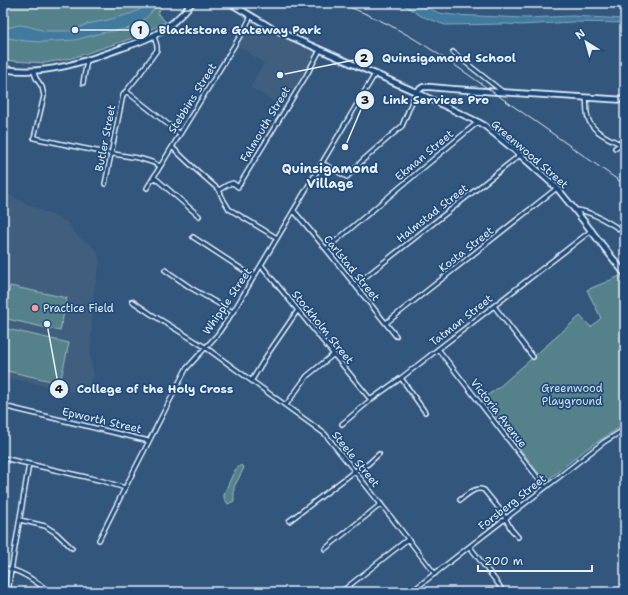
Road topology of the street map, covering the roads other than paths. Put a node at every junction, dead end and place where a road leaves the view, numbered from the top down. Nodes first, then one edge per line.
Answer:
1 (192, 3) edge
2 (230, 3) edge
3 (251, 16) junction
4 (154, 36) junction
5 (320, 50) junction
6 (453, 52) dead end
7 (87, 60) junction
8 (3, 69) edge
9 (32, 70) junction
10 (375, 74) junction
11 (83, 83) dead end
12 (126, 91) junction
13 (416, 92) junction
14 (504, 93) junction
15 (586, 98) junction
16 (625, 100) edge
17 (478, 122) junction
18 (180, 133) junction
19 (625, 141) edge
20 (620, 144) junction
21 (172, 147) junction
22 (615, 148) dead end
23 (112, 154) junction
24 (520, 155) junction
25 (322, 163) junction
26 (160, 166) junction
27 (154, 177) junction
28 (105, 184) dead end
29 (147, 188) dead end
30 (557, 188) junction
31 (219, 190) junction
32 (575, 210) junction
33 (294, 211) junction
34 (199, 216) dead end
35 (592, 230) junction
36 (625, 233) edge
37 (193, 237) dead end
38 (277, 238) junction
39 (326, 249) junction
40 (261, 265) junction
41 (165, 270) dead end
42 (625, 274) edge
43 (254, 277) junction
44 (355, 285) junction
45 (132, 301) dead end
46 (494, 306) junction
47 (298, 310) junction
48 (233, 312) junction
49 (386, 323) junction
50 (396, 336) dead end
51 (205, 347) junction
52 (438, 349) junction
53 (334, 354) junction
54 (533, 357) dead end
55 (401, 378) junction
56 (252, 380) junction
57 (371, 400) junction
58 (286, 405) junction
59 (3, 406) edge
60 (425, 412) dead end
61 (342, 424) dead end
62 (625, 429) edge
63 (149, 441) junction
64 (379, 454) dead end
65 (3, 458) edge
66 (29, 464) junction
67 (355, 471) junction
68 (545, 487) junction
69 (125, 488) junction
70 (460, 500) dead end
71 (381, 504) junction
72 (506, 519) junction
73 (20, 520) junction
74 (289, 521) dead end
75 (518, 537) dead end
76 (408, 539) junction
77 (99, 540) dead end
78 (470, 547) junction
79 (72, 548) dead end
80 (325, 549) dead end
81 (3, 568) edge
82 (11, 568) junction
83 (435, 574) junction
84 (12, 592) edge
85 (50, 592) edge
86 (341, 592) edge
87 (412, 592) edge
88 (503, 592) edge

1 - 4 main road
2 - 3 main road, Greenwood Street
3 - 5 main road, Greenwood Street
3 - 18 street, Stebbins Street
4 - 7 main road
4 - 12 street, Butler Street
5 - 10 main road, Greenwood Street
5 - 31 street, Falmouth Street
6 - 14 street
7 - 9 main road
7 - 11 street
8 - 9 main road
9 - 23 street
10 - 13 main road, Greenwood Street
10 - 25 street, Whipple Street
12 - 18 street
12 - 23 street, Butler Street
13 - 14 main road
13 - 17 main road, Greenwood Street
13 - 25 street
14 - 15 main road
15 - 16 main road
15 - 20 street
17 - 24 main road, Greenwood Street
17 - 39 street, Ekman Street
18 - 21 street, Stebbins Street
19 - 20 street
20 - 22 street
21 - 26 street, Stebbins Street
21 - 31 street
23 - 26 street
23 - 28 street, Butler Street
24 - 30 main road, Greenwood Street
24 - 44 street, Halmstad Street
25 - 33 street, Whipple Street
26 - 27 street, Stebbins Street
27 - 29 street, Stebbins Street
27 - 34 street
30 - 32 main road, Greenwood Street
30 - 49 street, Kosta Street
31 - 38 street
32 - 35 main road, Greenwood Street
32 - 36 street
33 - 38 street, Whipple Street
33 - 39 street, Carlstad Street
35 - 42 main road, Greenwood Street
35 - 46 street, Tatman Street
37 - 43 street
38 - 40 street, Whipple Street
39 - 44 street, Carlstad Street
40 - 43 street, Whipple Street
40 - 47 street, Stockholm Street
41 - 48 street
43 - 48 street, Whipple Street
44 - 49 street, Carlstad Street
45 - 51 street, Steele Street
46 - 52 street, Tatman Street
46 - 54 street
47 - 53 street, Stockholm Street
47 - 56 street
48 - 51 street, Whipple Street
49 - 50 street, Carlstad Street
51 - 56 street, Steele Street
51 - 63 street, Whipple Street
52 - 55 street, Tatman Street
52 - 68 street, Victoria Avenue
53 - 57 street, Stockholm Street
53 - 58 street
55 - 57 street, Tatman Street
55 - 60 street
56 - 58 street, Steele Street
57 - 61 street, Tatman Street
58 - 67 street, Steele Street
59 - 63 street, Epworth Street
62 - 68 street, Forsberg Street
63 - 69 street, Whipple Street
64 - 67 street
65 - 66 street
66 - 69 street
66 - 73 street
67 - 71 street, Steele Street
67 - 74 street
68 - 72 street, Forsberg Street
69 - 77 street, Whipple Street
70 - 72 street
71 - 76 street, Steele Street
71 - 80 street
72 - 75 street
72 - 78 street, Forsberg Street
73 - 79 street
73 - 82 street
76 - 83 street, Steele Street
76 - 86 street
78 - 83 street, Forsberg Street
78 - 88 street
81 - 82 street
82 - 84 street
82 - 85 street
83 - 87 street, Forsberg Street

